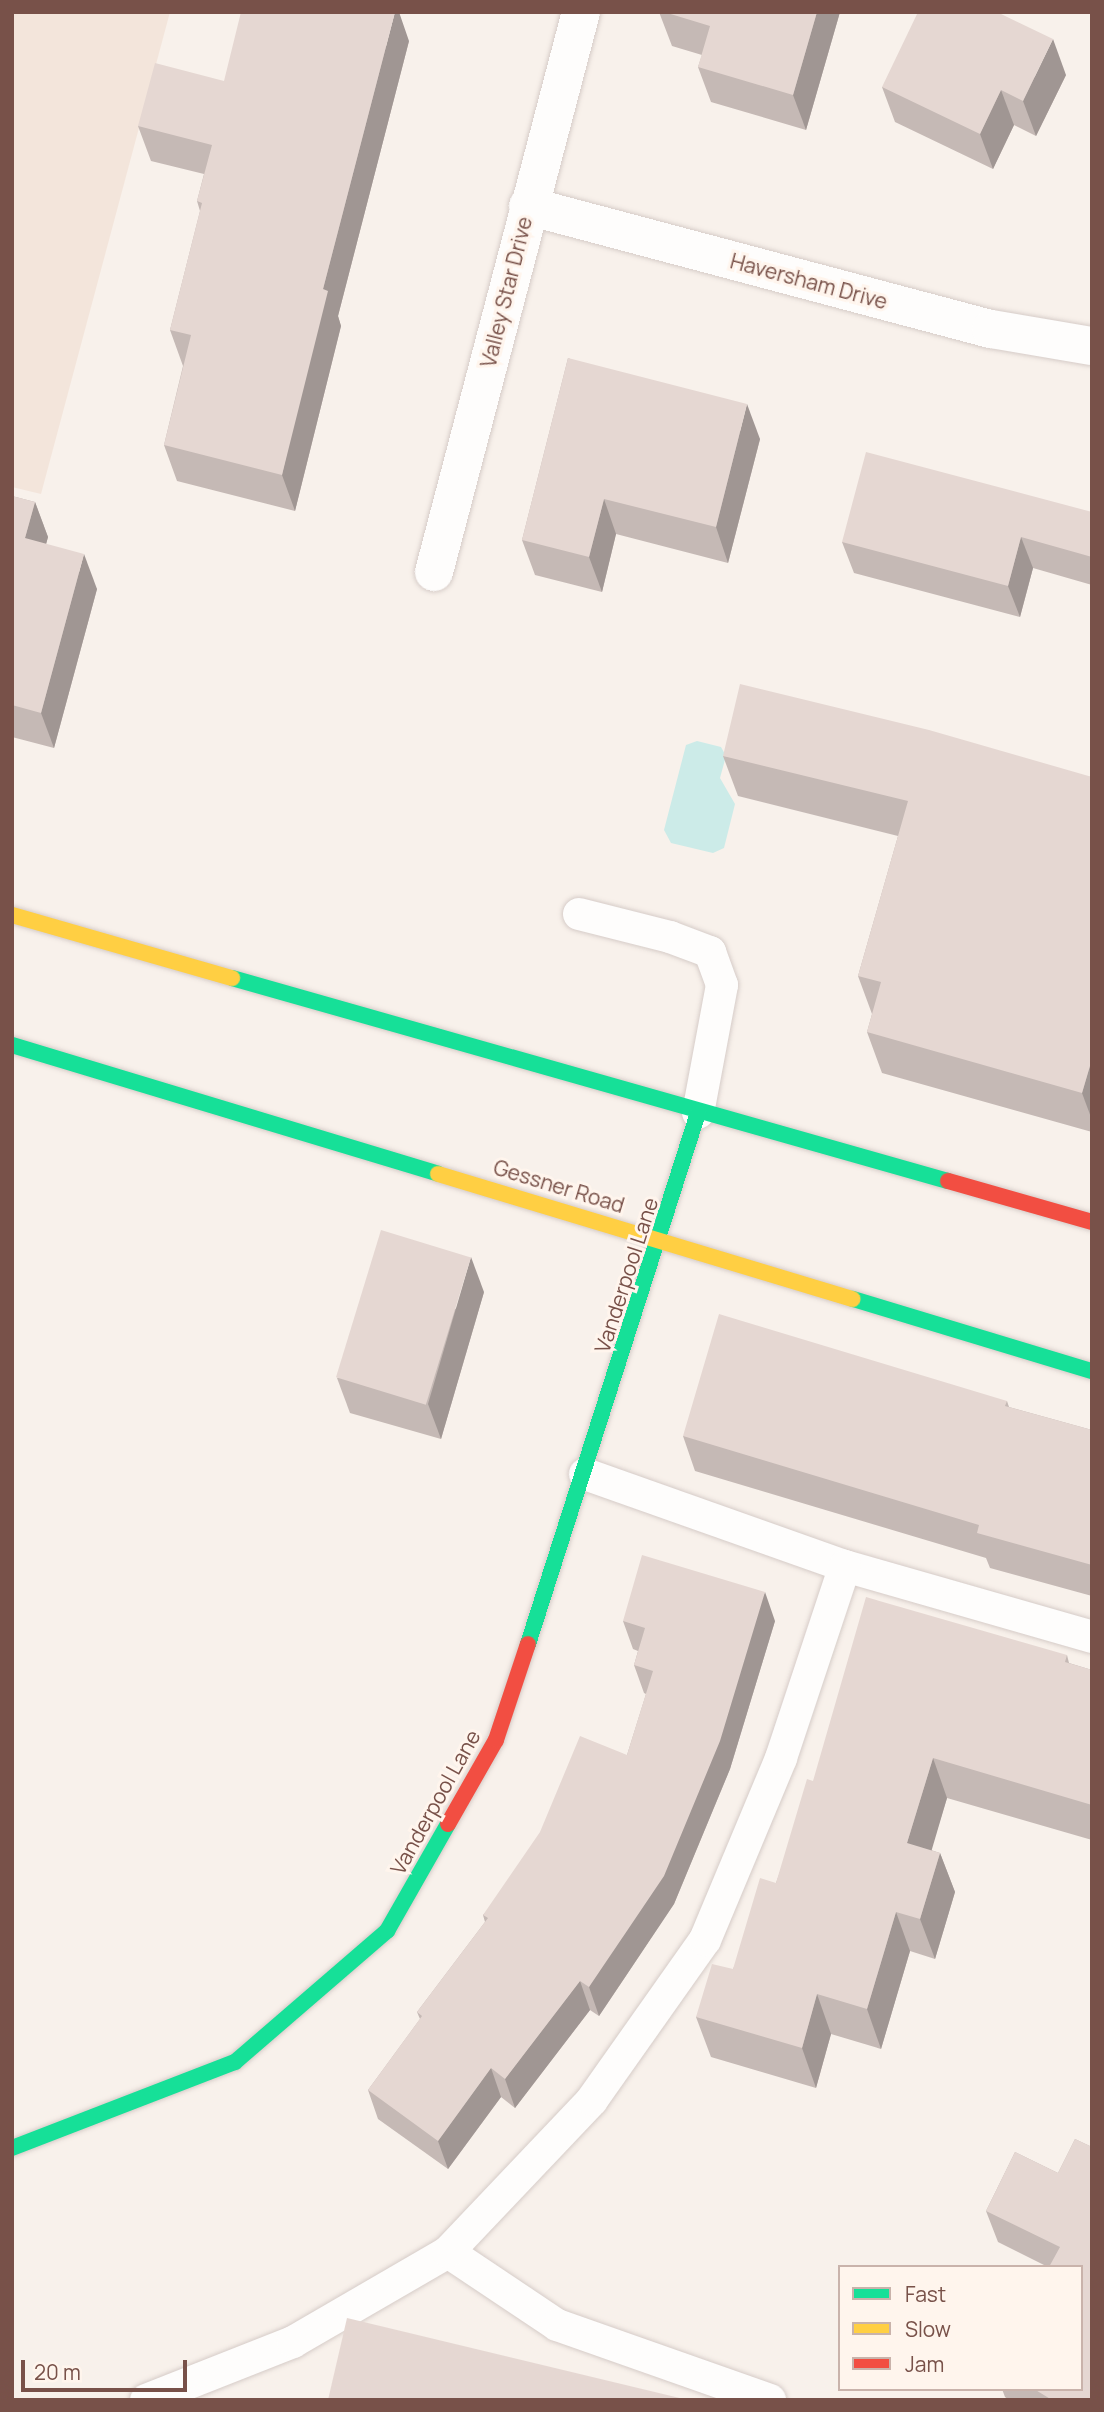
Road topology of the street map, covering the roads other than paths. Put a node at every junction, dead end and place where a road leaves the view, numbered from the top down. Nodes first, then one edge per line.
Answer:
1 (581, 12) edge
2 (527, 206) junction
3 (1092, 346) edge
4 (434, 572) dead end
5 (579, 914) dead end
6 (12, 915) edge
7 (12, 1045) edge
8 (698, 1113) junction
9 (1092, 1223) edge
10 (661, 1239) junction
11 (1092, 1371) edge
12 (585, 1474) junction
13 (845, 1566) junction
14 (1092, 1637) edge
15 (12, 2148) edge
16 (448, 2252) junction
17 (146, 2400) edge
18 (770, 2400) edge

1 - 2 street, Valley Star Drive
2 - 3 street, Haversham Drive
2 - 4 street, Valley Star Drive
5 - 8 lane
6 - 8 main road
7 - 10 main road, Gessner Road
8 - 9 main road
8 - 10 main road, Vanderpool Lane
10 - 11 main road, Gessner Road
10 - 12 main road, Vanderpool Lane
12 - 13 lane
12 - 15 main road, Vanderpool Lane
13 - 14 lane
13 - 16 lane
16 - 17 lane
16 - 18 lane

